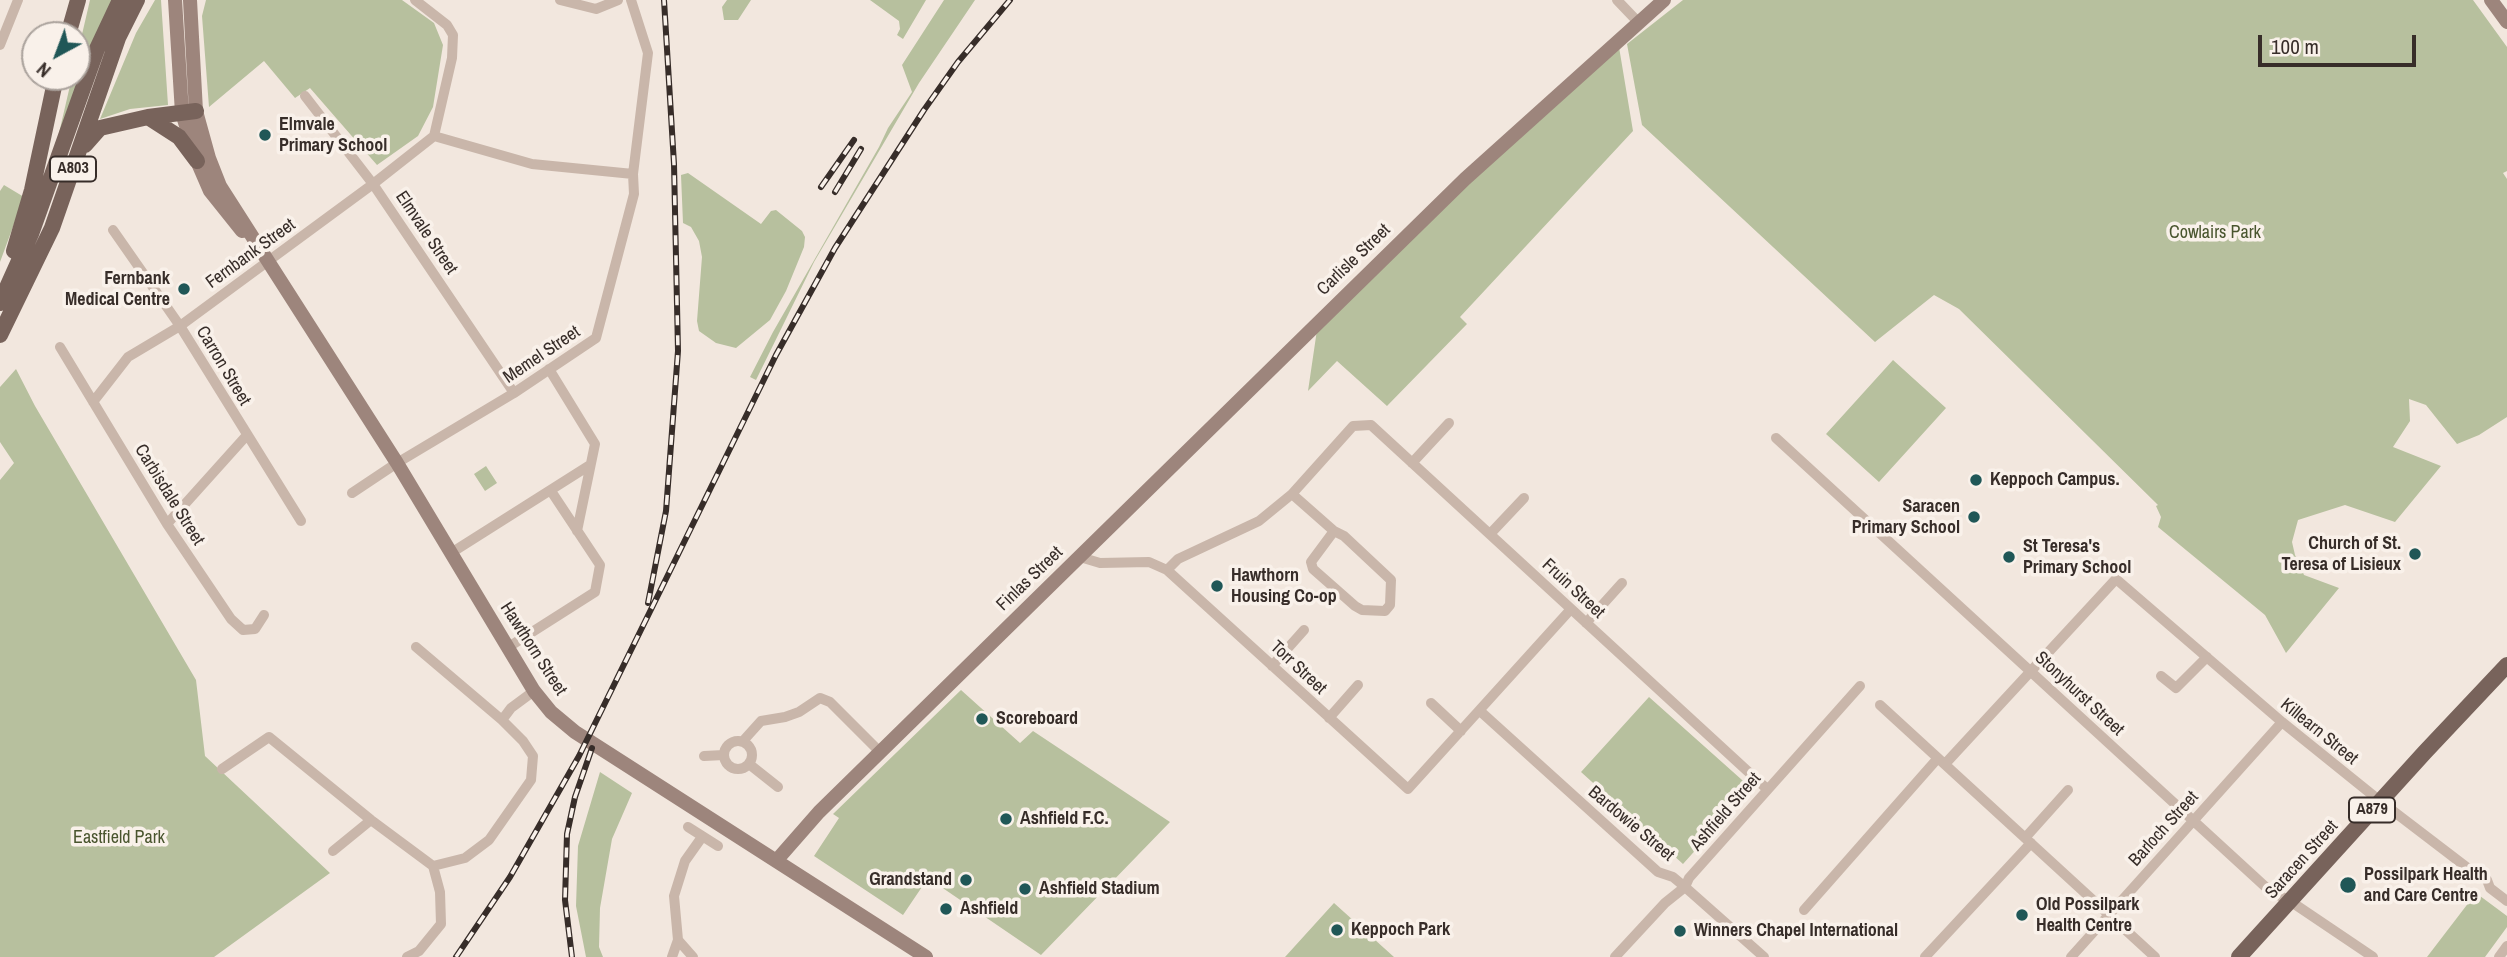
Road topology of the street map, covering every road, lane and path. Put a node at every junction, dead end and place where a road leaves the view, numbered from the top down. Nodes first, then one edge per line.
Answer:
1 (78, 0) edge
2 (120, 0) edge
3 (137, 0) edge
4 (175, 0) edge
5 (190, 0) edge
6 (415, 0) edge
7 (560, 0) edge
8 (618, 0) edge
9 (631, 0) edge
10 (1617, 0) edge
11 (1664, 0) edge
12 (2491, 0) edge
13 (15, 2) edge
14 (72, 21) edge
15 (1638, 22) junction
16 (2507, 22) edge
17 (0, 45) edge
18 (54, 91) edge
19 (305, 96) dead end
20 (189, 112) junction
21 (148, 117) junction
22 (434, 136) junction
23 (81, 148) junction
24 (197, 161) junction
25 (634, 174) junction
26 (373, 184) junction
27 (113, 230) dead end
28 (269, 260) junction
29 (0, 302) edge
30 (180, 326) junction
31 (0, 335) edge
32 (60, 347) dead end
33 (550, 369) junction
34 (514, 393) junction
35 (93, 402) junction
36 (1449, 423) dead end
37 (247, 435) junction
38 (1776, 438) dead end
39 (397, 463) junction
40 (1412, 463) junction
41 (590, 465) junction
42 (551, 491) junction
43 (352, 494) dead end
44 (1292, 494) junction
45 (1524, 498) dead end
46 (301, 521) dead end
47 (167, 524) junction
48 (577, 531) junction
49 (1334, 531) junction
50 (1489, 534) junction
51 (451, 553) junction
52 (1080, 557) junction
53 (1167, 570) junction
54 (1622, 583) dead end
55 (1571, 609) junction
56 (264, 615) dead end
57 (1586, 622) junction
58 (1304, 630) dead end
59 (416, 647) dead end
60 (507, 648) junction
61 (2207, 657) junction
62 (2507, 665) edge
63 (1272, 666) junction
64 (2032, 671) junction
65 (2161, 676) dead end
66 (1358, 685) dead end
67 (1860, 686) dead end
68 (534, 691) junction
69 (1431, 703) dead end
70 (1880, 705) dead end
71 (1480, 710) junction
72 (1329, 718) junction
73 (502, 720) junction
74 (2282, 722) junction
75 (1461, 732) junction
76 (743, 741) junction
77 (880, 752) junction
78 (724, 755) junction
79 (704, 756) dead end
80 (1942, 761) junction
81 (749, 764) junction
82 (222, 769) dead end
83 (778, 787) dead end
84 (1767, 789) junction
85 (2068, 790) dead end
86 (2380, 801) junction
87 (371, 820) junction
88 (2193, 821) junction
89 (688, 827) dead end
90 (702, 837) junction
91 (2028, 840) junction
92 (718, 846) dead end
93 (333, 850) dead end
94 (776, 861) junction
95 (433, 866) junction
96 (1685, 887) junction
97 (2290, 901) junction
98 (2507, 901) edge
99 (1804, 910) dead end
100 (2108, 914) junction
101 (678, 940) junction
102 (2507, 946) edge
103 (407, 957) edge
104 (672, 957) edge
105 (693, 957) edge
106 (926, 957) edge
107 (1615, 957) edge
108 (1764, 957) edge
109 (1925, 957) edge
110 (2071, 957) edge
111 (2155, 957) edge
112 (2239, 957) edge
113 (2373, 957) edge
114 (2499, 957) edge

1 - 14 main road
2 - 29 main road, A803
3 - 23 main road, A803
4 - 20 main road, Hawthorn Street
5 - 20 main road, Hawthorn Street
6 - 22 street
7 - 8 street
9 - 25 street, Memel Street
10 - 15 street
11 - 15 main road, Carlisle Street
12 - 16 main road
13 - 17 street
15 - 52 main road, Carlisle Street
18 - 29 main road
19 - 26 street, Elmvale Street
20 - 21 main road, A803
20 - 24 main road, Hawthorn Street
20 - 28 main road, Hawthorn Street
21 - 23 main road, A803
21 - 24 main road
22 - 25 street
22 - 26 street, Fernbank Street
23 - 31 main road, A803
24 - 28 main road, Hawthorn Street
25 - 33 street, Memel Street
26 - 28 street, Fernbank Street
26 - 34 street, Elmvale Street
27 - 30 street, Carron Street
28 - 30 street, Fernbank Street
28 - 39 main road, Hawthorn Street
30 - 35 street, Fernbank Street
30 - 37 street, Carron Street
32 - 35 street, Carbisdale Street
33 - 34 street, Memel Street
33 - 41 street
34 - 39 street, Memel Street
35 - 47 street, Carbisdale Street
36 - 40 street
37 - 46 street, Carron Street
37 - 47 street
38 - 64 street, Stonyhurst Street
39 - 43 street, Memel Street
39 - 51 main road, Hawthorn Street
40 - 44 street, Fruin Street
40 - 50 street, Fruin Street
41 - 42 street
41 - 48 street
42 - 48 street
42 - 51 street
44 - 49 street
44 - 53 street
45 - 50 street
47 - 56 street, Carbisdale Street
48 - 60 street
49 - 49 street
50 - 55 street, Fruin Street
51 - 60 main road, Hawthorn Street
52 - 53 street, Finlas Street
52 - 77 main road, Finlas Street
53 - 63 street, Torr Street
54 - 57 street
55 - 57 street, Fruin Street
55 - 71 street
57 - 84 street, Fruin Street
58 - 63 street
59 - 73 street
60 - 68 main road, Hawthorn Street
61 - 64 street, Killearn Street
61 - 65 street
61 - 74 street, Killearn Street
62 - 86 main road, Saracen Street / A879
63 - 72 street, Torr Street
64 - 80 street
64 - 88 street, Stonyhurst Street
66 - 72 street
67 - 84 street, Ashfield Street
68 - 73 street
68 - 94 main road, Hawthorn Street
69 - 75 street
70 - 80 street
71 - 75 street
71 - 96 street, Bardowie Street
72 - 75 street, Torr Street
73 - 95 street
74 - 86 street, Killearn Street
74 - 88 street, Barloch Street
76 - 77 street
76 - 78 street
76 - 81 street
77 - 94 main road, Finlas Street
78 - 79 street
78 - 81 street
80 - 91 street
80 - 99 street
81 - 83 street
82 - 87 street
84 - 96 street, Ashfield Street
85 - 91 street
86 - 97 main road, Saracen Street / A879
86 - 98 street, Killearn Street
87 - 93 street
87 - 95 street
88 - 97 street, Stonyhurst Street
88 - 100 street, Barloch Street
89 - 90 street
90 - 92 street
90 - 101 street
91 - 100 street
91 - 109 street
94 - 106 main road, Hawthorn Street
95 - 103 street
96 - 107 street, Ashfield Street
96 - 108 street, Bardowie Street
97 - 112 main road, Saracen Street / A879
97 - 113 street, Stonyhurst Street
100 - 110 street, Barloch Street
100 - 111 street
101 - 104 street
101 - 105 street
102 - 114 street

